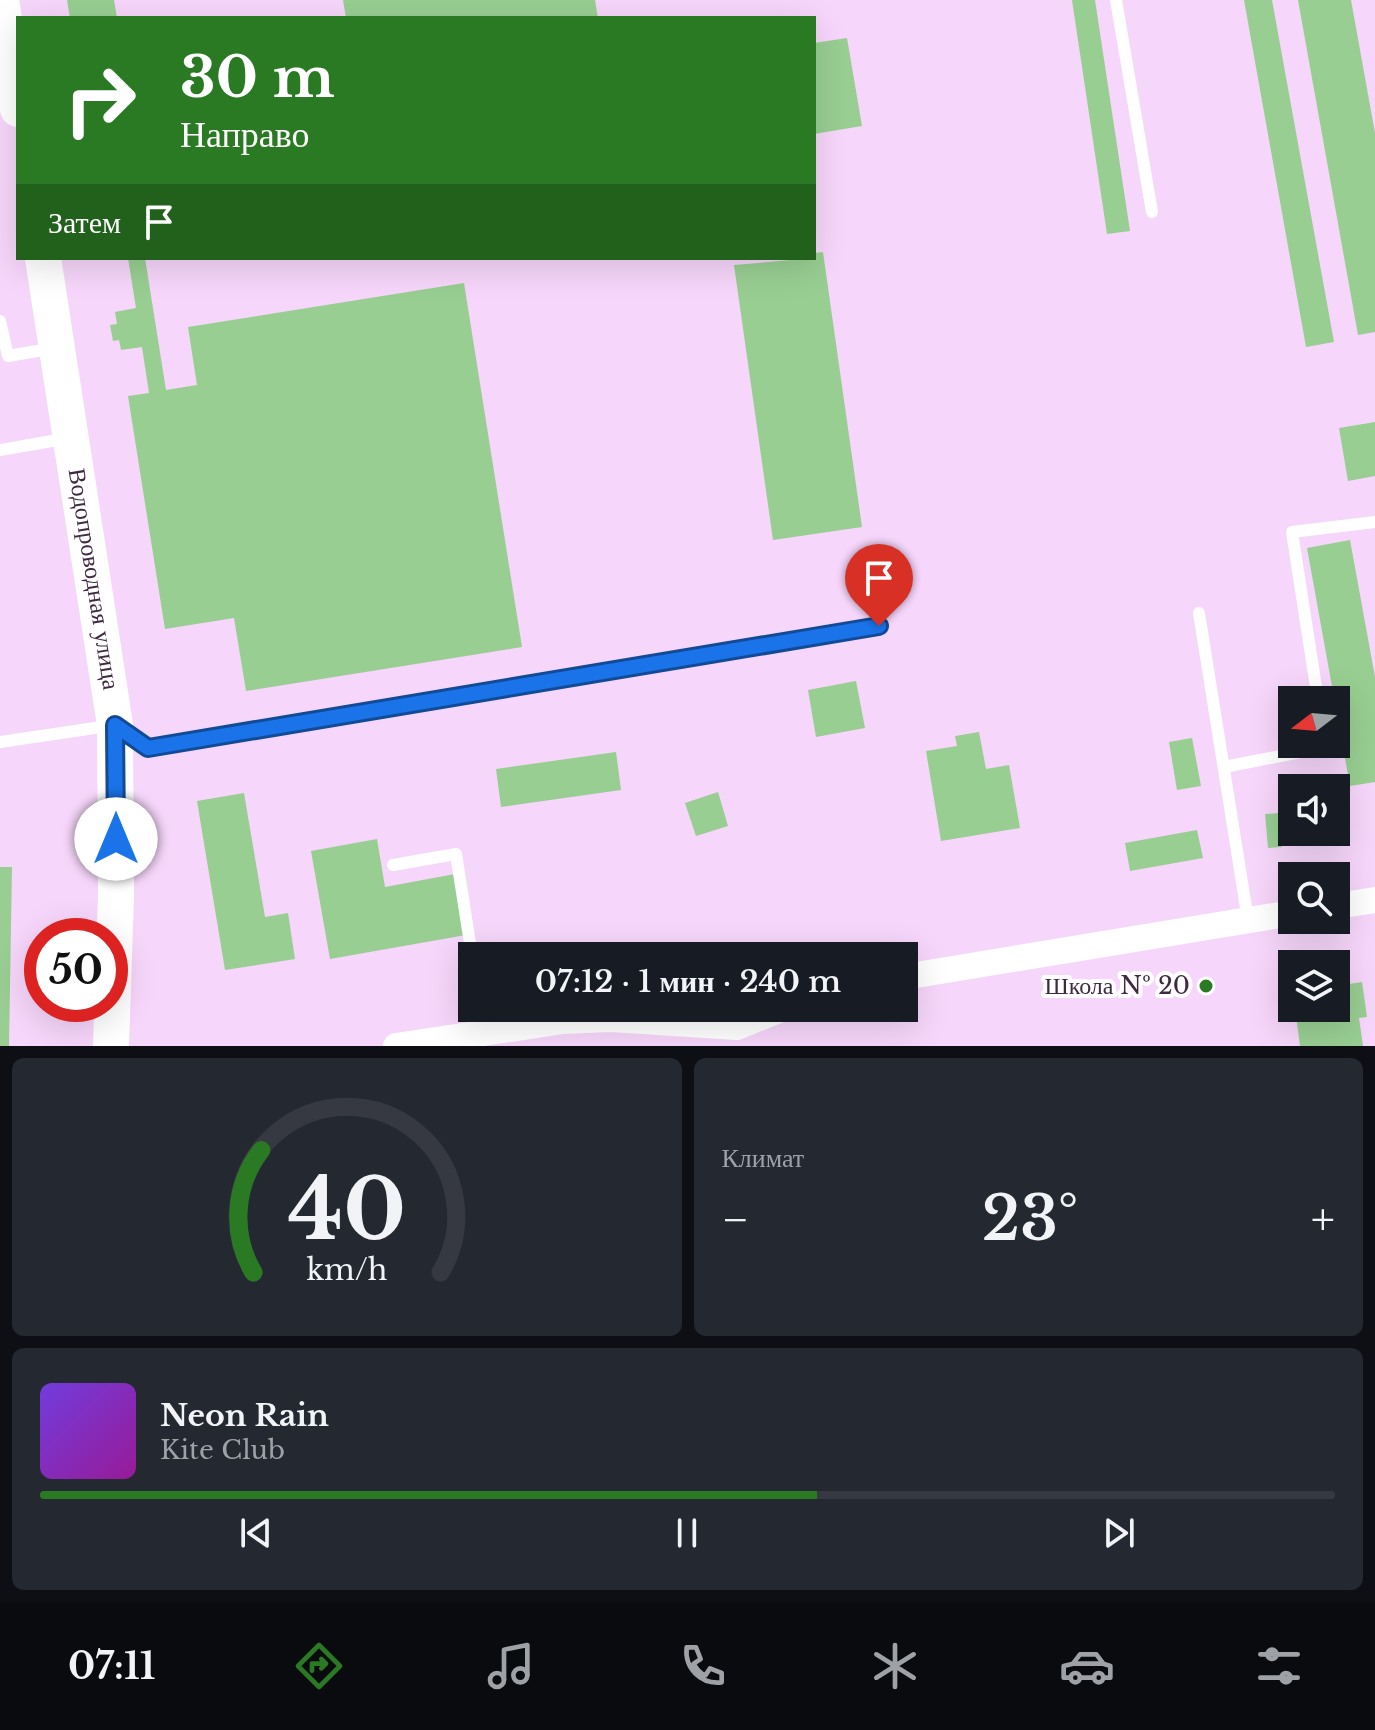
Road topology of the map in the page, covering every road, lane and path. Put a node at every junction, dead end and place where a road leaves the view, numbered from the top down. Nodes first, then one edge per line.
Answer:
1 (1, 0) edge
2 (1116, 0) edge
3 (16, 96) edge
4 (1152, 212) dead end
5 (43, 260) edge
6 (0, 321) edge
7 (58, 348) junction
8 (72, 437) junction
9 (0, 450) edge
10 (1375, 522) edge
11 (1199, 613) dead end
12 (879, 626) dead end
13 (1316, 686) edge
14 (115, 725) junction
15 (0, 742) edge
16 (1278, 757) edge
17 (1224, 767) junction
18 (393, 865) dead end
19 (1375, 900) edge
20 (1350, 904) edge
21 (1278, 915) edge
22 (1248, 920) junction
23 (470, 942) edge
24 (918, 975) edge
25 (556, 1022) edge
26 (658, 1022) edge
27 (749, 1022) edge
28 (111, 1046) edge
29 (396, 1046) edge

1 - 3 main road
2 - 4 lane
5 - 7 main road, Водопроводная улица
6 - 7 lane
7 - 8 main road, Водопроводная улица
8 - 9 lane
8 - 14 main road, Водопроводная улица
10 - 13 lane
11 - 17 lane
12 - 14 lane
14 - 15 lane
14 - 28 main road, Водопроводная улица
16 - 17 lane
17 - 22 lane
18 - 23 lane
19 - 20 street
21 - 22 street
22 - 24 street
25 - 29 street
26 - 27 street

